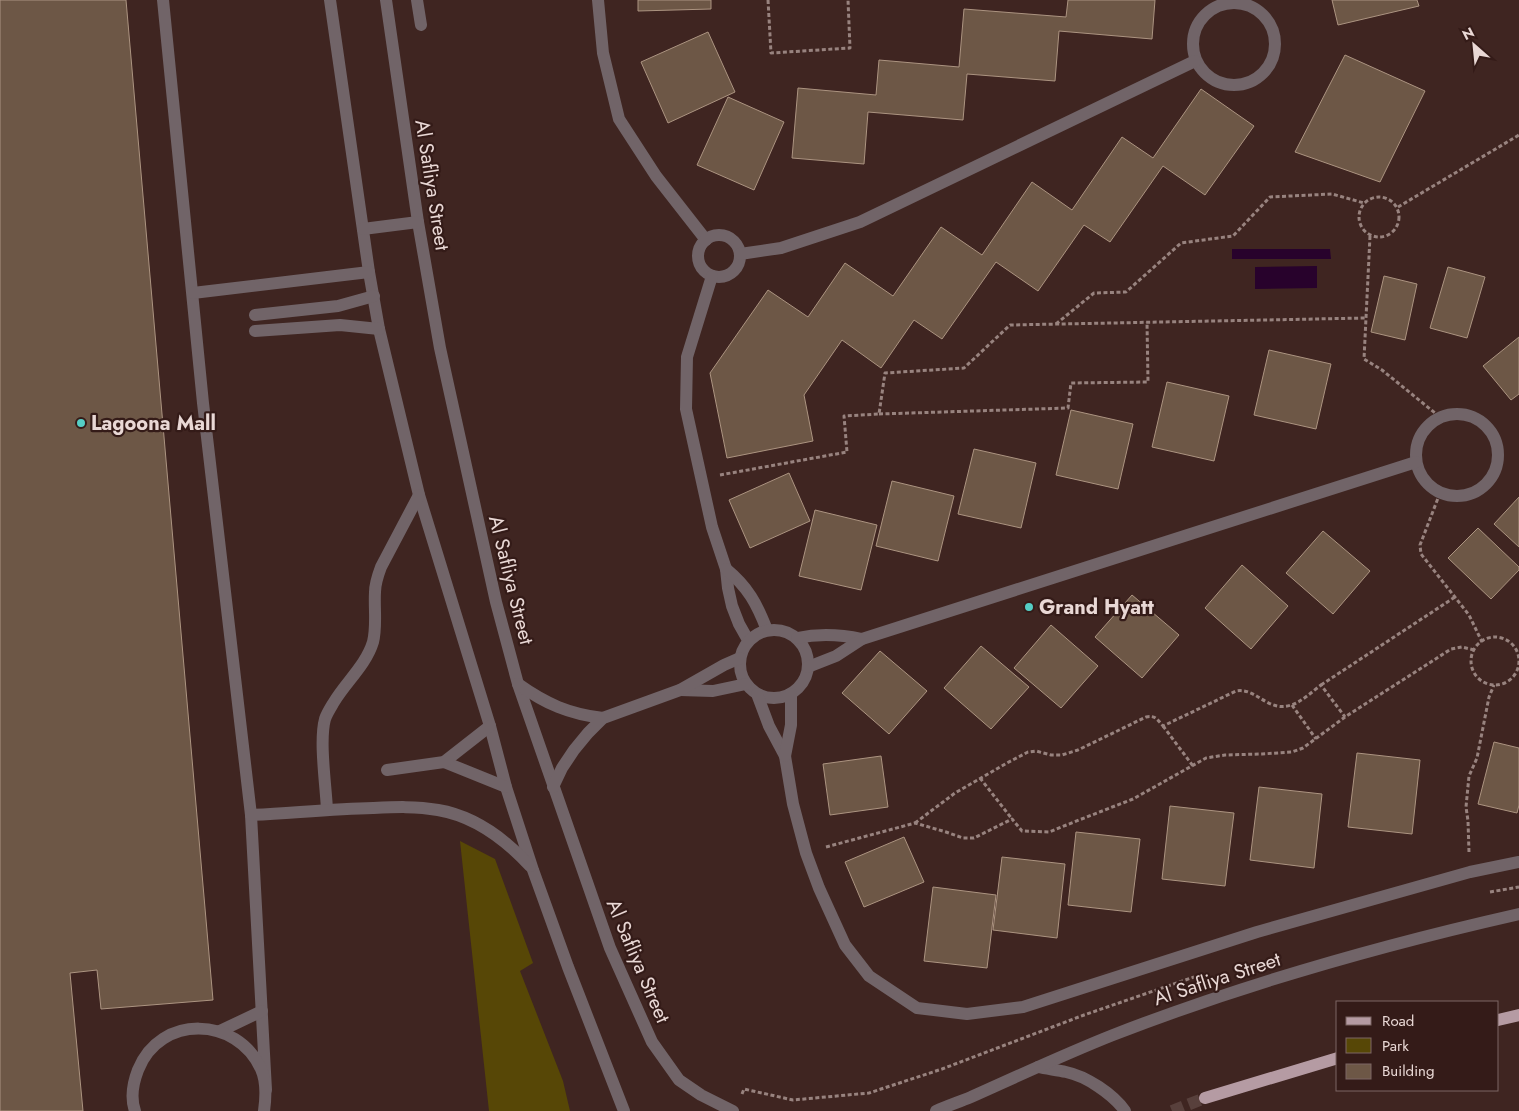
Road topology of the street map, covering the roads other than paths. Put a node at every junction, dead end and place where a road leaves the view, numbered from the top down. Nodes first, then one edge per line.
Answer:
1 (164, 0) edge
2 (330, 0) edge
3 (386, 0) edge
4 (417, 0) edge
5 (598, 0) edge
6 (1223, 2) edge
7 (421, 25) dead end
8 (1196, 61) junction
9 (418, 222) junction
10 (363, 229) junction
11 (706, 240) junction
12 (740, 254) junction
13 (369, 272) junction
14 (712, 276) junction
15 (193, 293) junction
16 (374, 296) junction
17 (255, 315) dead end
18 (379, 329) junction
19 (255, 331) dead end
20 (1416, 462) junction
21 (419, 494) junction
22 (726, 569) junction
23 (767, 630) junction
24 (797, 638) junction
25 (862, 639) junction
26 (748, 640) junction
27 (740, 658) junction
28 (808, 668) junction
29 (518, 684) junction
30 (746, 684) junction
31 (680, 690) junction
32 (757, 694) junction
33 (791, 694) junction
34 (603, 718) junction
35 (490, 726) junction
36 (785, 756) junction
37 (444, 762) junction
38 (387, 770) dead end
39 (506, 787) junction
40 (553, 787) junction
41 (327, 810) junction
42 (251, 815) junction
43 (1519, 862) edge
44 (533, 870) junction
45 (1519, 914) edge
46 (262, 1011) junction
47 (1519, 1015) edge
48 (1499, 1020) edge
49 (220, 1031) junction
50 (1336, 1059) edge
51 (1037, 1067) junction
52 (266, 1090) junction
53 (1205, 1098) tunnel mouth
54 (967, 1099) junction
55 (135, 1111) edge
56 (264, 1111) edge
57 (624, 1111) edge
58 (733, 1111) edge
59 (935, 1111) edge
60 (954, 1111) edge
61 (1125, 1111) edge

1 - 15 street
2 - 10 street
3 - 9 street, Al Safliya Street
4 - 7 street
5 - 11 street
6 - 8 street
6 - 8 street
8 - 12 street
9 - 10 street
9 - 29 street, Al Safliya Street
10 - 13 street
11 - 12 street
11 - 14 street
12 - 14 street
13 - 15 street
13 - 16 street
14 - 22 street
15 - 42 street
16 - 17 street
16 - 18 street
18 - 19 street
18 - 21 street
20 - 20 street
20 - 25 street
21 - 35 street
21 - 41 street
22 - 23 street
22 - 26 street
23 - 24 street
23 - 26 street
24 - 25 street
24 - 28 street
25 - 28 street
26 - 27 street
27 - 30 street
27 - 31 street
28 - 33 street
29 - 34 street
29 - 40 street, Al Safliya Street
30 - 31 street
30 - 32 street
31 - 34 street
32 - 33 street
32 - 36 street
33 - 36 street
34 - 40 street
35 - 37 street
35 - 39 street
36 - 43 street
37 - 38 street
37 - 39 street
39 - 44 street
40 - 58 street, Al Safliya Street
41 - 42 street
41 - 44 street
42 - 46 street
44 - 57 street
45 - 51 street, Al Safliya Street
46 - 49 street
46 - 52 street
47 - 48 main road
49 - 52 street
49 - 55 street
50 - 53 main road
51 - 54 street, Al Safliya Street
51 - 61 street
52 - 56 street
54 - 59 street, Al Safliya Street
54 - 60 street

